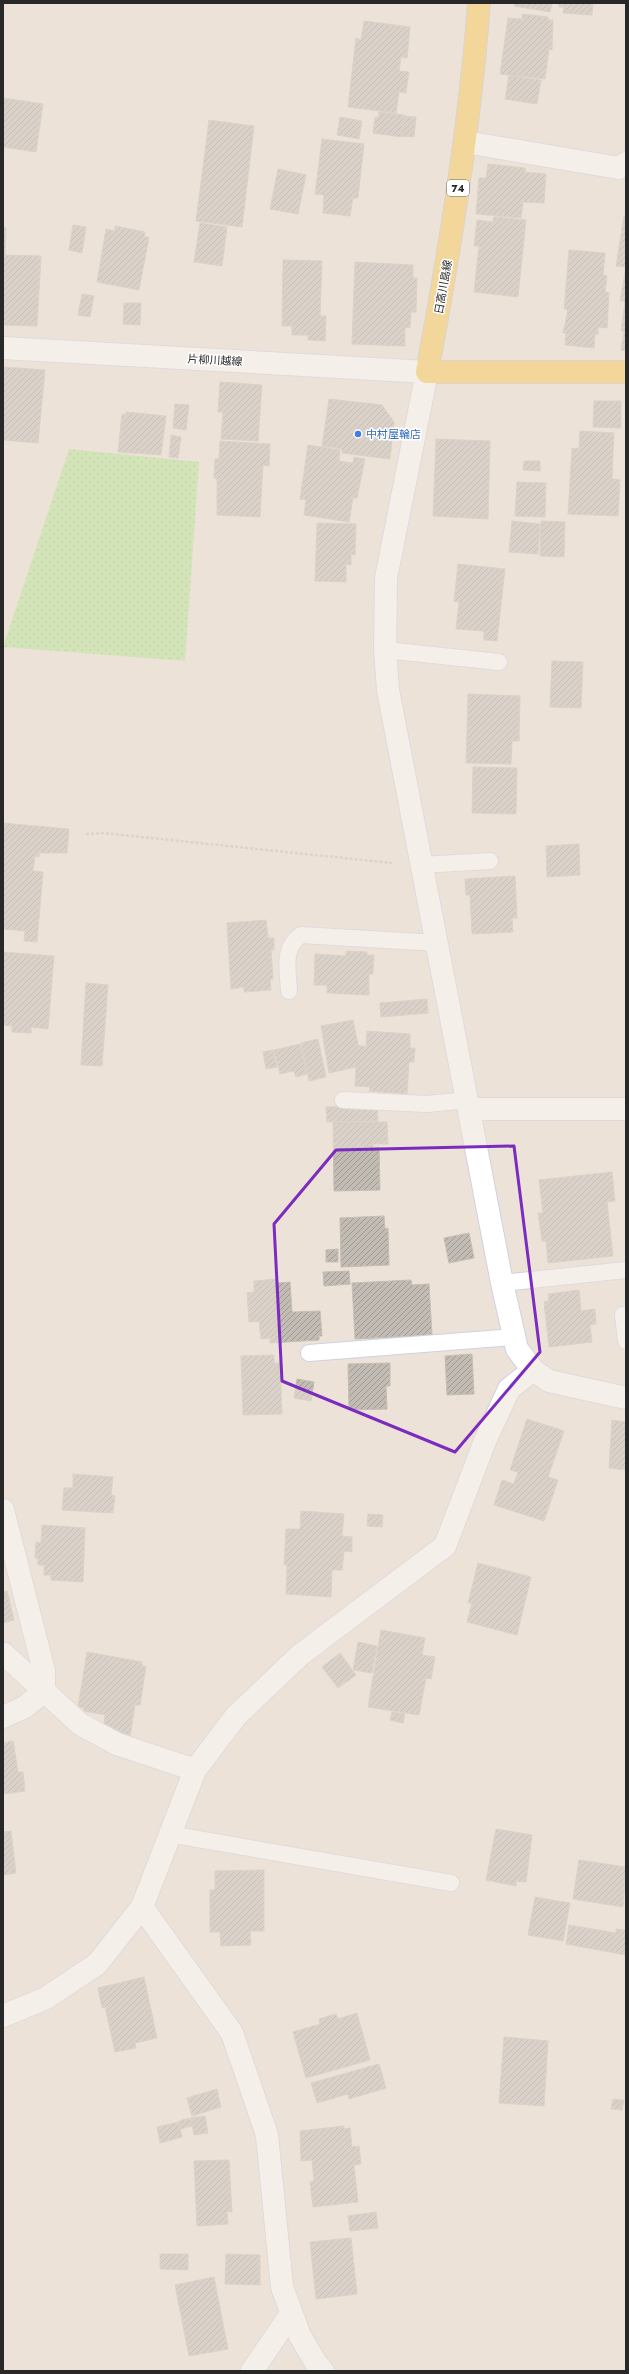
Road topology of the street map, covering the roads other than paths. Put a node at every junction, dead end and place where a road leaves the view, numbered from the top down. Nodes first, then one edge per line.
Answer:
1 (479, 3) edge
2 (464, 142) junction
3 (626, 163) edge
4 (3, 348) edge
5 (427, 372) junction
6 (626, 372) edge
7 (385, 650) junction
8 (499, 662) dead end
9 (490, 861) dead end
10 (421, 865) junction
11 (437, 943) junction
12 (289, 991) dead end
13 (343, 1100) dead end
14 (469, 1105) junction
15 (626, 1109) edge
16 (626, 1270) edge
17 (502, 1282) junction
18 (623, 1315) dead end
19 (513, 1337) junction
20 (626, 1341) edge
21 (309, 1353) dead end
22 (533, 1370) junction
23 (626, 1398) edge
24 (3, 1510) edge
25 (3, 1653) edge
26 (44, 1691) junction
27 (3, 1717) edge
28 (195, 1770) junction
29 (170, 1834) junction
30 (451, 1883) dead end
31 (142, 1907) junction
32 (3, 2016) edge
33 (292, 2314) junction
34 (252, 2371) edge
35 (324, 2371) edge

1 - 2 main road, 日高川島線 / 74
2 - 3 street
2 - 5 main road, 日高川島線 / 74
4 - 5 street, 片柳川越線
5 - 6 main road
5 - 7 street
7 - 8 lane
7 - 10 street
9 - 10 lane
10 - 11 street
11 - 12 lane
11 - 14 street
13 - 14 lane
14 - 15 street
14 - 17 street
16 - 17 lane
17 - 19 street
18 - 20 lane
19 - 21 lane
19 - 22 street
22 - 23 street
22 - 28 street
24 - 26 street
25 - 26 street
26 - 27 street
26 - 28 street
28 - 29 street
29 - 30 lane
29 - 31 street
31 - 32 street
31 - 33 street
33 - 34 street
33 - 35 street

